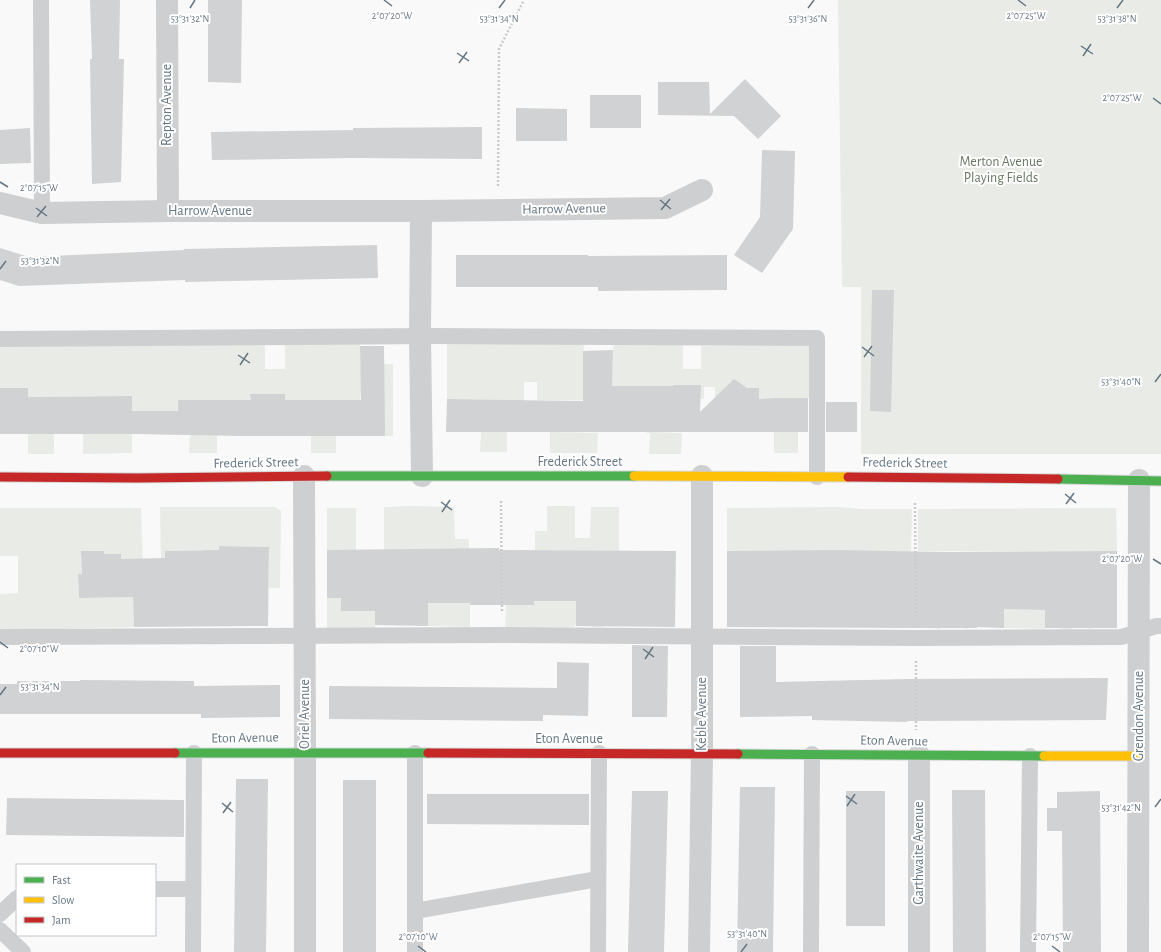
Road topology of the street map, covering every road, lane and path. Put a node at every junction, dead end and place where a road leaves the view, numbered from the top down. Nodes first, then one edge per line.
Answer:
1 (40, 0) edge
2 (167, 0) edge
3 (524, 0) edge
4 (702, 190) dead end
5 (0, 203) edge
6 (168, 210) junction
7 (498, 210) junction
8 (422, 211) junction
9 (42, 213) junction
10 (420, 336) junction
11 (0, 339) edge
12 (304, 476) junction
13 (422, 476) junction
14 (702, 476) junction
15 (0, 477) edge
16 (817, 477) junction
17 (1139, 480) junction
18 (1161, 481) edge
19 (501, 501) dead end
20 (1161, 626) edge
21 (1139, 632) junction
22 (304, 635) junction
23 (502, 635) junction
24 (702, 636) junction
25 (0, 637) edge
26 (305, 752) junction
27 (0, 753) edge
28 (194, 753) junction
29 (416, 753) junction
30 (599, 753) junction
31 (702, 754) junction
32 (812, 754) junction
33 (919, 755) junction
34 (1030, 756) junction
35 (1139, 756) junction
36 (598, 879) junction
37 (156, 889) edge
38 (193, 889) junction
39 (16, 899) edge
40 (415, 911) junction
41 (0, 914) edge
42 (0, 930) edge
43 (23, 952) edge
44 (193, 952) edge
45 (305, 952) edge
46 (415, 952) edge
47 (598, 952) edge
48 (700, 952) edge
49 (811, 952) edge
50 (919, 952) edge
51 (1028, 952) edge
52 (1138, 952) edge

1 - 9 lane
2 - 6 street, Repton Avenue
3 - 7 path
4 - 7 street, Harrow Avenue
5 - 9 street, Harrow Avenue
6 - 8 street, Harrow Avenue
6 - 9 street, Harrow Avenue
7 - 8 street, Harrow Avenue
8 - 10 street
10 - 11 lane
10 - 13 street
10 - 16 lane
12 - 13 main road, Frederick Street
12 - 15 main road, Frederick Street
12 - 22 street, Oriel Avenue
13 - 14 main road, Frederick Street
14 - 16 main road, Frederick Street
14 - 24 street, Keble Avenue
16 - 17 main road, Frederick Street
17 - 18 main road, Frederick Street
17 - 21 street, Grendon Avenue
19 - 23 path
20 - 21 lane
21 - 24 lane
21 - 35 street, Grendon Avenue
22 - 23 lane
22 - 25 lane
22 - 26 street, Oriel Avenue
23 - 24 lane
24 - 31 street, Keble Avenue
26 - 28 main road, Eton Avenue
26 - 29 main road, Eton Avenue
26 - 45 street, Oriel Avenue
27 - 28 main road, Eton Avenue
28 - 38 lane
29 - 30 main road, Eton Avenue
29 - 40 lane
30 - 31 main road, Eton Avenue
30 - 36 lane
31 - 32 main road, Eton Avenue
31 - 48 street, Keble Avenue
32 - 33 main road, Eton Avenue
32 - 49 lane
33 - 34 main road, Eton Avenue
33 - 50 street, Garthwaite Avenue
34 - 35 main road, Eton Avenue
34 - 51 lane
35 - 52 street, Grendon Avenue
36 - 40 lane
36 - 47 lane
37 - 38 lane
38 - 44 lane
39 - 41 lane
40 - 46 lane
42 - 43 lane

